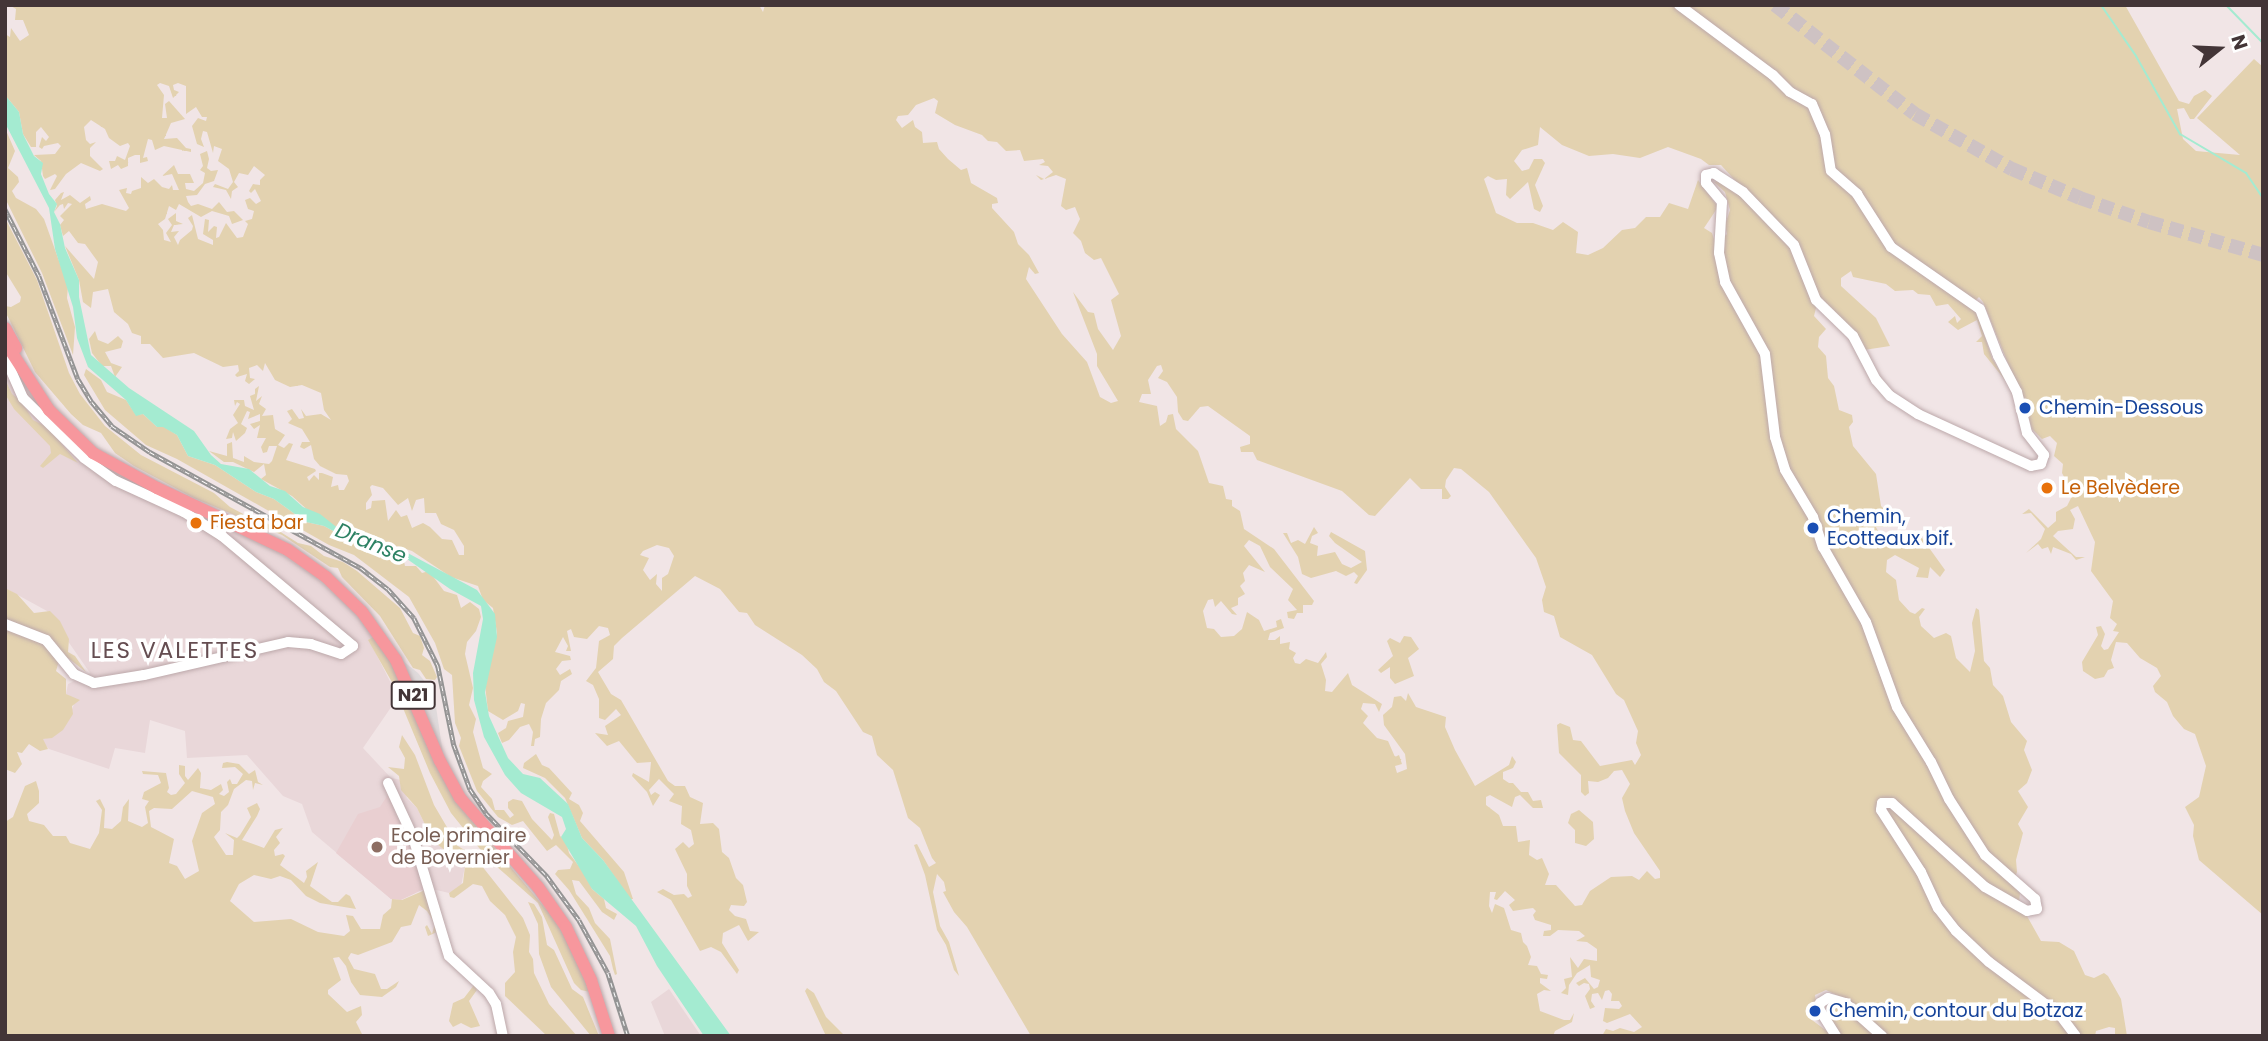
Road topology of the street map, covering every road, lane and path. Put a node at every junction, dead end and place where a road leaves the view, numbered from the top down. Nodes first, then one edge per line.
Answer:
1 (1679, 5) edge
2 (5, 328) edge
3 (5, 342) edge
4 (11, 359) edge
5 (106, 459) junction
6 (5, 624) edge
7 (388, 783) dead end
8 (502, 1036) edge
9 (609, 1036) edge
10 (1836, 1036) edge
11 (1882, 1036) edge
12 (2076, 1036) edge

1 - 12 street
2 - 5 main road, N21
3 - 4 main road, N21
4 - 5 main road, N21
4 - 6 street
5 - 9 main road, N21
7 - 8 street
10 - 11 street

